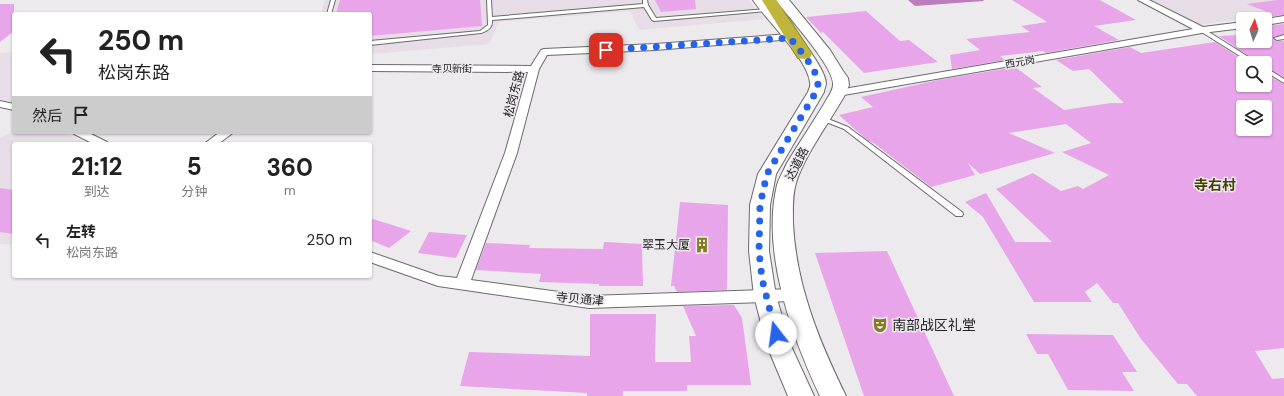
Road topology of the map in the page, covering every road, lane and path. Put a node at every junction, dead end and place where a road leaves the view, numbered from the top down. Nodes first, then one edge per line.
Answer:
1 (333, 0) edge
2 (489, 0) edge
3 (782, 0) edge
4 (1142, 0) edge
5 (646, 3) edge
6 (765, 3) edge
7 (330, 12) edge
8 (490, 19) junction
9 (1284, 19) edge
10 (1272, 21) edge
11 (1236, 26) edge
12 (1202, 30) junction
13 (789, 34) junction
14 (1284, 36) edge
15 (1277, 38) dead end
16 (372, 43) edge
17 (1244, 56) edge
18 (372, 68) edge
19 (534, 69) junction
20 (1272, 73) edge
21 (1284, 81) edge
22 (838, 93) junction
23 (0, 104) edge
24 (12, 106) edge
25 (823, 119) junction
26 (82, 134) edge
27 (225, 134) edge
28 (99, 142) edge
29 (213, 142) edge
30 (959, 214) dead end
31 (372, 258) edge
32 (462, 285) junction
33 (794, 295) junction
34 (765, 296) junction
35 (801, 396) edge
36 (833, 396) edge

1 - 7 lane
2 - 8 lane
3 - 22 main road
4 - 12 street
5 - 6 lane
5 - 8 lane
6 - 13 main road, 达道路
8 - 16 lane
9 - 10 street
11 - 12 street, 西元岗
12 - 17 lane
12 - 22 street, 西元岗
13 - 19 street, 松岗东路
13 - 34 main road, 达道路
14 - 15 lane
18 - 19 street, 寺贝新街
19 - 32 street, 松岗东路
20 - 21 lane
22 - 25 main road, 达道路
23 - 24 street
25 - 30 lane
25 - 33 main road, 达道路
26 - 28 street
27 - 29 street
31 - 32 street, 寺贝通津
32 - 34 street, 寺贝通津
33 - 34 street, 寺贝通津
33 - 36 main road, 达道路
34 - 35 main road, 达道路

